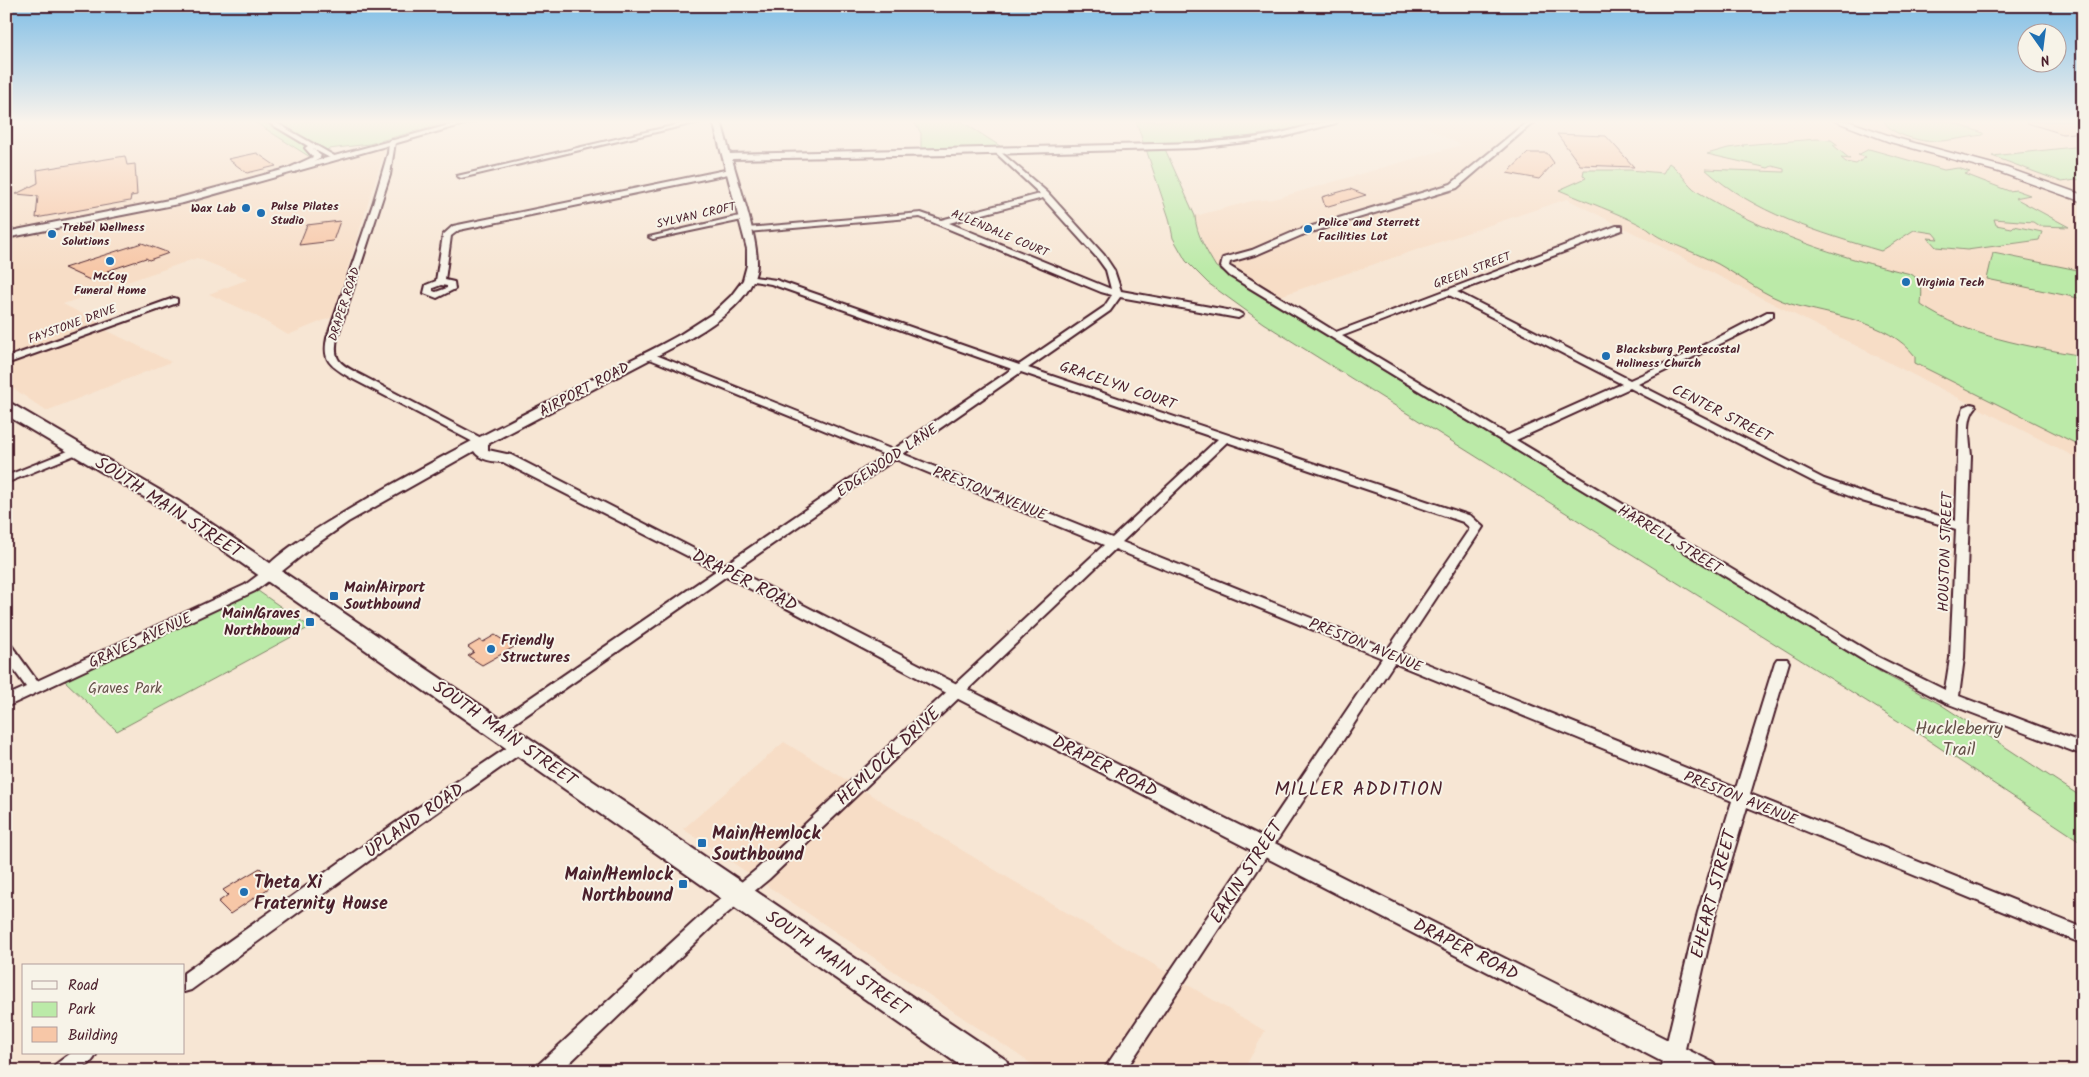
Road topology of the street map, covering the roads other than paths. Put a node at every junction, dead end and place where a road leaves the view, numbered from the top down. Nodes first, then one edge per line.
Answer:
1 (287, 171) edge
2 (386, 171) edge
3 (482, 171) edge
4 (729, 171) edge
5 (730, 171) edge
6 (1019, 171) edge
7 (1472, 171) edge
8 (2006, 171) edge
9 (461, 176) dead end
10 (1045, 195) junction
11 (2083, 199) edge
12 (941, 223) junction
13 (745, 224) junction
14 (1618, 228) dead end
15 (6, 235) edge
16 (650, 241) dead end
17 (750, 278) junction
18 (440, 282) dead end
19 (1449, 292) junction
20 (1117, 294) junction
21 (174, 301) dead end
22 (1770, 314) dead end
23 (1238, 315) dead end
24 (1333, 336) junction
25 (648, 355) junction
26 (6, 361) edge
27 (1021, 368) junction
28 (1631, 384) junction
29 (1971, 406) dead end
30 (6, 408) edge
31 (1226, 437) junction
32 (1507, 440) junction
33 (481, 442) junction
34 (78, 450) junction
35 (895, 454) junction
36 (6, 480) edge
37 (1475, 523) joint
38 (1962, 526) junction
39 (1116, 544) junction
40 (726, 570) junction
41 (270, 572) junction
42 (6, 648) edge
43 (1390, 655) junction
44 (1782, 662) dead end
45 (35, 689) junction
46 (958, 691) junction
47 (1951, 699) junction
48 (6, 702) edge
49 (497, 728) junction
50 (522, 745) junction
51 (2083, 749) edge
52 (1740, 798) junction
53 (1263, 846) junction
54 (739, 894) junction
55 (2083, 936) edge
56 (185, 983) edge
57 (86, 1054) edge
58 (1672, 1063) edge
59 (63, 1071) edge
60 (546, 1071) edge
61 (995, 1071) edge
62 (1113, 1071) edge
63 (1706, 1071) edge

1 - 15 street
2 - 33 street, DRAPER ROAD
3 - 9 street
4 - 18 street
5 - 13 street
6 - 10 street
7 - 24 street, HARRELL STREET
8 - 11 main road
10 - 12 street
10 - 20 street
12 - 13 street, ALLENDALE COURT
12 - 20 street, ALLENDALE COURT
13 - 16 street, SYLVAN CROFT
13 - 17 street
14 - 19 street, GREEN STREET
17 - 25 street, AIRPORT ROAD
17 - 27 street, GRACELYN COURT
19 - 24 street, GREEN STREET
19 - 28 street, CENTER STREET
20 - 23 street, ALLENDALE COURT
20 - 27 street, EDGEWOOD LANE
21 - 26 street, FAYSTONE DRIVE
22 - 28 street
24 - 32 street, HARRELL STREET
25 - 33 street, AIRPORT ROAD
25 - 35 street, PRESTON AVENUE
27 - 31 street, GRACELYN COURT
27 - 35 street, EDGEWOOD LANE
28 - 32 street
28 - 38 street, CENTER STREET
29 - 38 street, HOUSTON STREET
30 - 34 main road, SOUTH MAIN STREET
31 - 37 street, GRACELYN COURT
31 - 39 street, HEMLOCK DRIVE
32 - 47 street, HARRELL STREET
33 - 40 street, DRAPER ROAD
33 - 41 street, AIRPORT ROAD
34 - 36 street
34 - 41 main road, SOUTH MAIN STREET
35 - 39 street, PRESTON AVENUE
35 - 40 street, EDGEWOOD LANE
37 - 43 street, EAKIN STREET
38 - 47 street, HOUSTON STREET
39 - 43 street, PRESTON AVENUE
39 - 46 street, HEMLOCK DRIVE
40 - 46 street, DRAPER ROAD
40 - 49 street, EDGEWOOD LANE
41 - 45 street, GRAVES AVENUE
41 - 49 main road, SOUTH MAIN STREET
42 - 45 street
43 - 52 street, PRESTON AVENUE
43 - 53 street, EAKIN STREET
44 - 52 street, EHEART STREET
45 - 48 street, GRAVES AVENUE
46 - 53 street, DRAPER ROAD
46 - 54 street, HEMLOCK DRIVE
47 - 51 street, HARRELL STREET
49 - 50 main road, SOUTH MAIN STREET
50 - 54 main road, SOUTH MAIN STREET
50 - 56 street, UPLAND ROAD
52 - 55 street, PRESTON AVENUE
52 - 58 street, EHEART STREET
53 - 58 street, DRAPER ROAD
53 - 62 street, EAKIN STREET
54 - 60 street, HEMLOCK DRIVE
54 - 61 main road, SOUTH MAIN STREET
57 - 59 street
58 - 63 street, DRAPER ROAD

